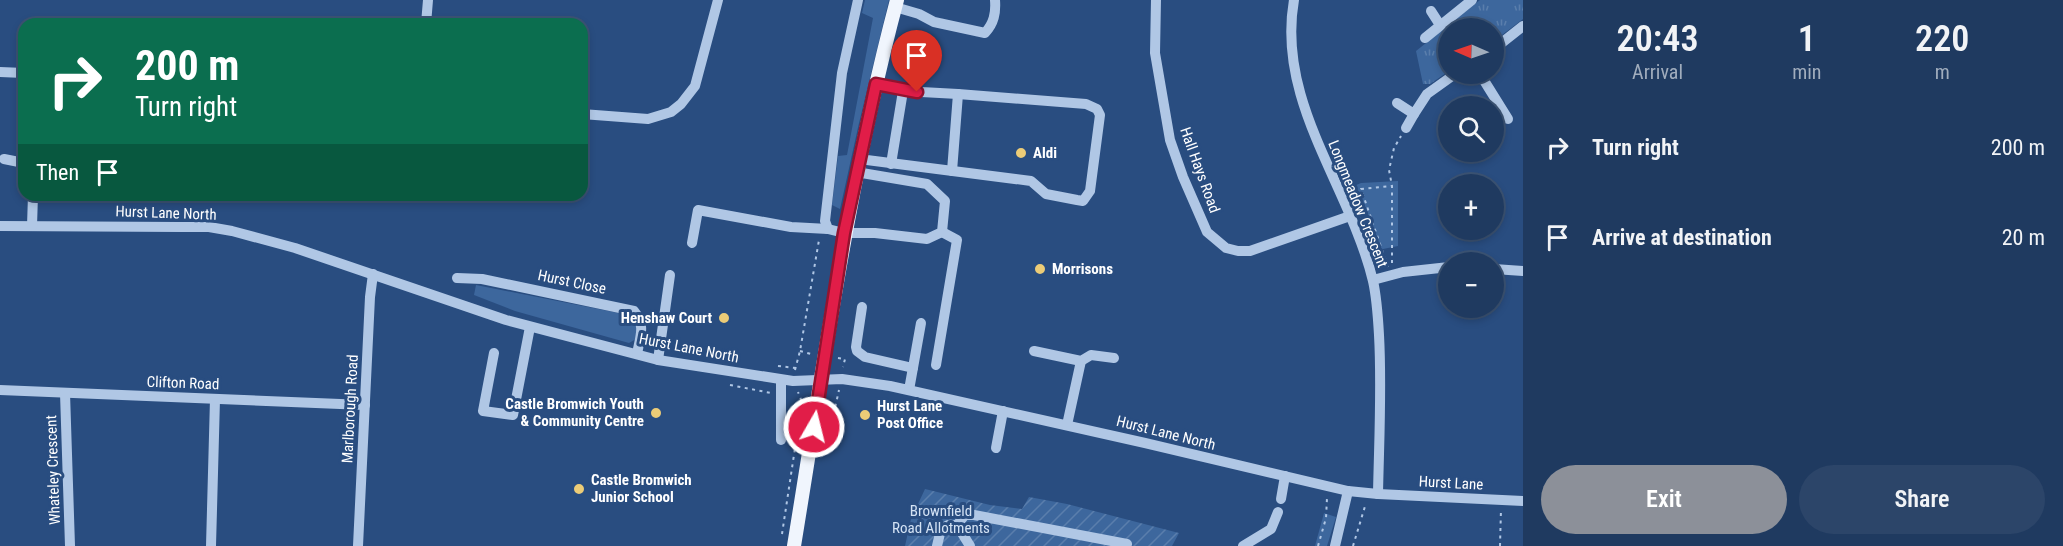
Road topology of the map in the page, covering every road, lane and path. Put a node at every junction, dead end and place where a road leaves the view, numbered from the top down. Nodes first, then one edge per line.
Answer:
1 (428, 0) edge
2 (718, 0) edge
3 (858, 0) edge
4 (995, 0) edge
5 (1156, 0) edge
6 (1294, 0) edge
7 (1472, 0) edge
8 (896, 3) edge
9 (1431, 11) dead end
10 (426, 18) edge
11 (1449, 18) edge
12 (1438, 22) edge
13 (1523, 26) edge
14 (1438, 27) edge
15 (1425, 38) dead end
16 (1504, 42) edge
17 (0, 72) edge
18 (18, 73) edge
19 (876, 84) junction
20 (1441, 84) edge
21 (903, 90) junction
22 (958, 94) junction
23 (1397, 103) dead end
24 (588, 114) edge
25 (1414, 114) junction
26 (1504, 114) edge
27 (1508, 118) dead end
28 (1406, 128) joint
29 (4, 159) dead end
30 (18, 162) edge
31 (891, 164) junction
32 (858, 166) junction
33 (952, 171) junction
34 (1392, 186) junction
35 (33, 201) edge
36 (1350, 216) junction
37 (0, 226) edge
38 (32, 226) junction
39 (828, 229) junction
40 (942, 231) junction
41 (844, 233) junction
42 (692, 243) dead end
43 (1438, 268) edge
44 (1504, 270) edge
45 (1523, 271) edge
46 (373, 274) junction
47 (670, 275) dead end
48 (1392, 275) junction
49 (457, 278) dead end
50 (1373, 280) junction
51 (862, 307) dead end
52 (921, 322) dead end
53 (530, 327) junction
54 (1034, 351) dead end
55 (494, 352) dead end
56 (637, 354) junction
57 (1114, 358) dead end
58 (658, 360) junction
59 (1081, 361) junction
60 (936, 365) dead end
61 (913, 368) junction
62 (781, 380) junction
63 (821, 380) junction
64 (730, 385) dead end
65 (0, 390) edge
66 (909, 390) junction
67 (65, 393) junction
68 (781, 394) junction
69 (215, 399) junction
70 (801, 399) dead end
71 (365, 405) junction
72 (1003, 411) junction
73 (1067, 425) junction
74 (782, 440) dead end
75 (996, 448) dead end
76 (1285, 476) junction
77 (1327, 486) junction
78 (1348, 491) junction
79 (1373, 494) junction
80 (1281, 499) dead end
81 (1501, 501) junction
82 (1523, 501) edge
83 (786, 509) dead end
84 (1278, 513) dead end
85 (957, 525) junction
86 (782, 537) dead end
87 (1127, 544) dead end
88 (70, 546) edge
89 (211, 546) edge
90 (358, 546) edge
91 (794, 546) edge
92 (937, 546) edge
93 (970, 546) edge
94 (1243, 546) edge
95 (1318, 546) edge
96 (1335, 546) edge
97 (1353, 546) edge
98 (1500, 546) edge

1 - 10 street
2 - 24 street
3 - 39 street
4 - 8 street
5 - 36 street, Hall Hays Road
6 - 36 street, Longmeadow Crescent
7 - 11 street
8 - 19 main road
9 - 12 street
13 - 16 street
14 - 15 street
17 - 18 street
19 - 21 street
19 - 32 main road
20 - 25 street
21 - 22 street
21 - 31 street
22 - 33 street
22 - 33 street
23 - 25 street
25 - 28 street
26 - 27 street
28 - 34 path
29 - 30 street
31 - 32 street
31 - 33 street
32 - 40 street
32 - 41 main road
34 - 48 path
34 - 48 path
35 - 38 street
36 - 50 street, Longmeadow Crescent
37 - 38 street, Hurst Lane North
38 - 46 street, Hurst Lane North
39 - 41 street
39 - 42 street
40 - 41 street
40 - 60 street
41 - 63 main road
43 - 48 street
44 - 45 street
46 - 53 street, Hurst Lane North
46 - 71 street, Marlborough Road
47 - 58 street
48 - 50 street
49 - 56 street, Hurst Close
50 - 79 street, Longmeadow Crescent
51 - 61 street
52 - 61 street
53 - 55 street
53 - 56 street, Hurst Lane North
54 - 59 street
56 - 58 street, Hurst Lane North
57 - 59 street
58 - 62 street, Hurst Lane North
59 - 73 street
61 - 66 street
62 - 63 street, Hurst Lane North
62 - 68 street
63 - 66 street, Hurst Lane North
63 - 91 main road
64 - 68 path
65 - 67 street, Clifton Road
66 - 72 street, Hurst Lane North
67 - 69 street, Clifton Road
67 - 88 street, Whateley Crescent
68 - 70 path
68 - 74 street
69 - 71 street, Clifton Road
69 - 89 street
71 - 90 street, Marlborough Road
72 - 73 street, Hurst Lane North
72 - 75 street
73 - 76 street, Hurst Lane North
76 - 77 street, Hurst Lane North
76 - 80 street
77 - 78 street, Hurst Lane North
77 - 95 path
78 - 79 street, Hurst Lane North
78 - 96 street
79 - 81 street, Hurst Lane
79 - 97 path
81 - 82 street, Hurst Lane
81 - 98 path
83 - 86 path
84 - 94 street
85 - 87 street
85 - 92 street
85 - 93 street

